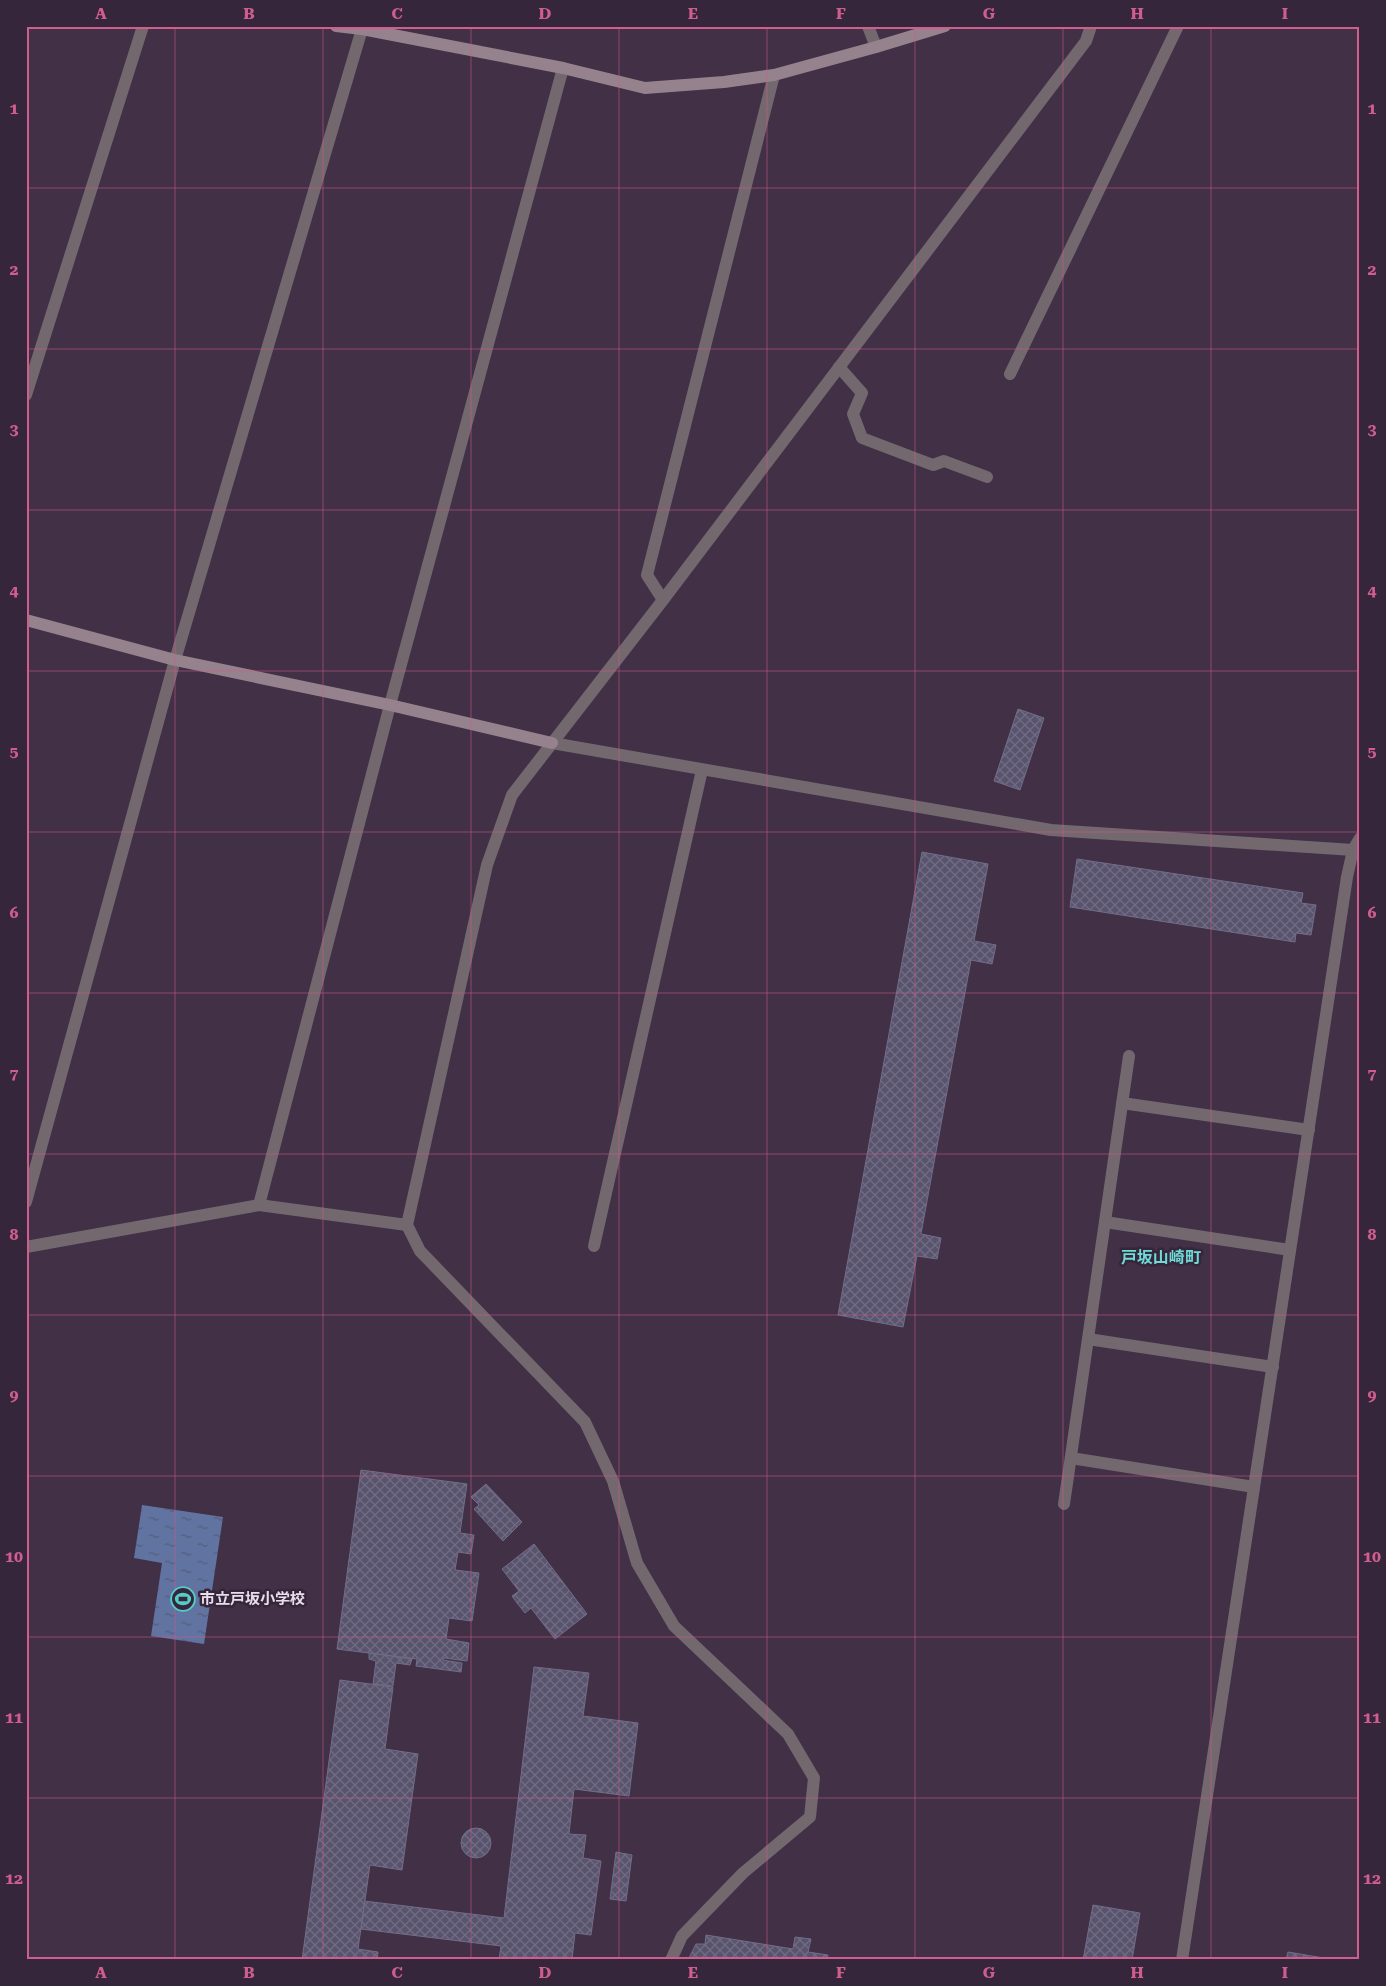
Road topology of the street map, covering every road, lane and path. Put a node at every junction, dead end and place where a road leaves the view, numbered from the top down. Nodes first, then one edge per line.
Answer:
1 (143, 26) edge
2 (336, 26) edge
3 (868, 26) edge
4 (945, 26) edge
5 (1091, 26) edge
6 (1178, 26) edge
7 (362, 29) junction
8 (876, 48) junction
9 (564, 68) junction
10 (774, 74) junction
11 (839, 367) junction
12 (1010, 374) dead end
13 (26, 395) edge
14 (987, 477) dead end
15 (663, 600) junction
16 (26, 620) edge
17 (175, 660) junction
18 (390, 705) junction
19 (552, 743) junction
20 (702, 770) junction
21 (1360, 838) edge
22 (1353, 850) junction
23 (1129, 1056) dead end
24 (1122, 1103) junction
25 (1309, 1130) junction
26 (26, 1202) edge
27 (259, 1205) junction
28 (1105, 1222) junction
29 (407, 1225) junction
30 (594, 1246) dead end
31 (26, 1247) edge
32 (1290, 1250) junction
33 (1088, 1339) junction
34 (1272, 1367) junction
35 (1071, 1458) junction
36 (1254, 1488) junction
37 (1064, 1504) dead end
38 (671, 1960) edge
39 (1182, 1960) edge

1 - 13 street
2 - 7 street
3 - 8 street
4 - 8 street
5 - 11 street
6 - 12 street
7 - 9 street
7 - 17 street
8 - 10 street
9 - 10 street
9 - 18 street
10 - 15 street
11 - 14 street
11 - 15 street
15 - 19 street
16 - 17 street
17 - 18 street
17 - 26 street
18 - 19 street
18 - 27 street
19 - 20 street
19 - 29 street
20 - 22 street
20 - 30 street
21 - 22 street
22 - 25 street
23 - 24 street
24 - 25 street
24 - 28 street
25 - 32 street
27 - 29 street
27 - 31 street
28 - 32 street
28 - 33 street
29 - 38 street
32 - 34 street
33 - 34 street
33 - 35 street
34 - 36 street
35 - 36 street
35 - 37 street
36 - 39 street

